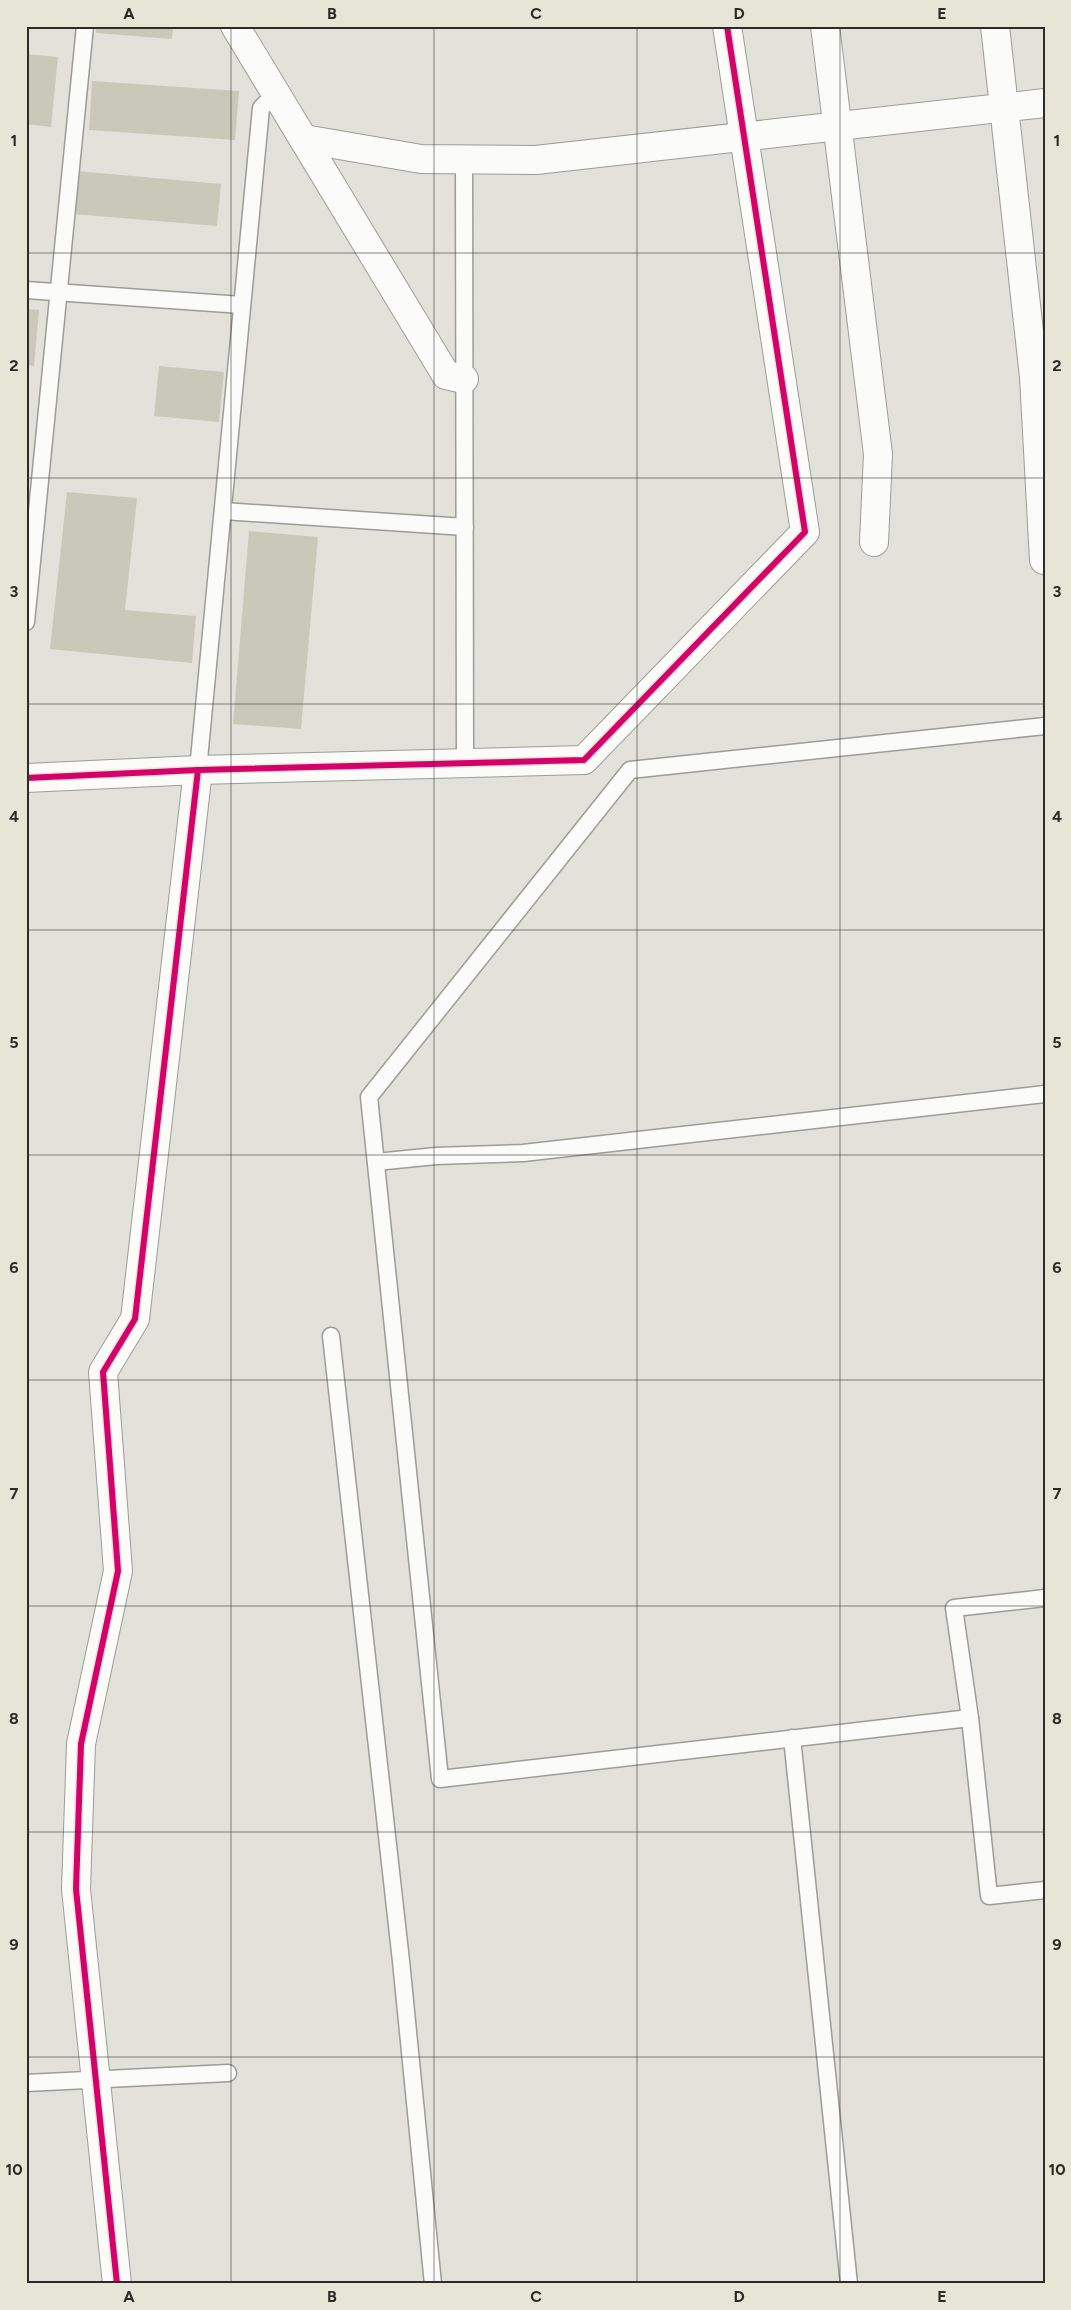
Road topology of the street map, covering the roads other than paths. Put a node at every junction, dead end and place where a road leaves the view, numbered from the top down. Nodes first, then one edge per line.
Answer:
1 (85, 26) edge
2 (235, 26) edge
3 (727, 26) edge
4 (825, 26) edge
5 (995, 26) edge
6 (276, 93) junction
7 (1045, 103) edge
8 (1004, 107) junction
9 (836, 126) junction
10 (744, 137) junction
11 (304, 139) junction
12 (464, 160) junction
13 (26, 290) edge
14 (59, 292) junction
15 (242, 305) junction
16 (464, 379) junction
17 (222, 511) junction
18 (465, 527) junction
19 (874, 542) dead end
20 (1044, 560) dead end
21 (26, 622) edge
22 (1045, 726) edge
23 (465, 762) junction
24 (198, 770) junction
25 (26, 778) edge
26 (1045, 1094) edge
27 (376, 1162) junction
28 (331, 1336) dead end
29 (1045, 1598) edge
30 (970, 1718) junction
31 (792, 1738) junction
32 (1045, 1890) edge
33 (228, 2073) dead end
34 (95, 2080) junction
35 (26, 2083) edge
36 (117, 2284) edge
37 (433, 2284) edge
38 (850, 2284) edge

1 - 14 lane
2 - 6 street
3 - 10 street
4 - 9 street
5 - 8 street
6 - 11 street
6 - 15 lane
7 - 8 street
8 - 9 street
8 - 20 street
9 - 10 street
9 - 19 street
10 - 12 street
10 - 23 street
11 - 12 street
11 - 16 street
12 - 16 lane
13 - 14 lane
14 - 15 lane
14 - 21 lane
15 - 17 lane
16 - 18 lane
17 - 18 lane
17 - 24 lane
18 - 23 lane
22 - 27 lane
23 - 24 street
24 - 25 street
24 - 34 street
26 - 27 lane
27 - 31 lane
28 - 37 lane
29 - 30 lane
30 - 31 lane
30 - 32 lane
31 - 38 lane
33 - 34 lane
34 - 35 lane
34 - 36 street

